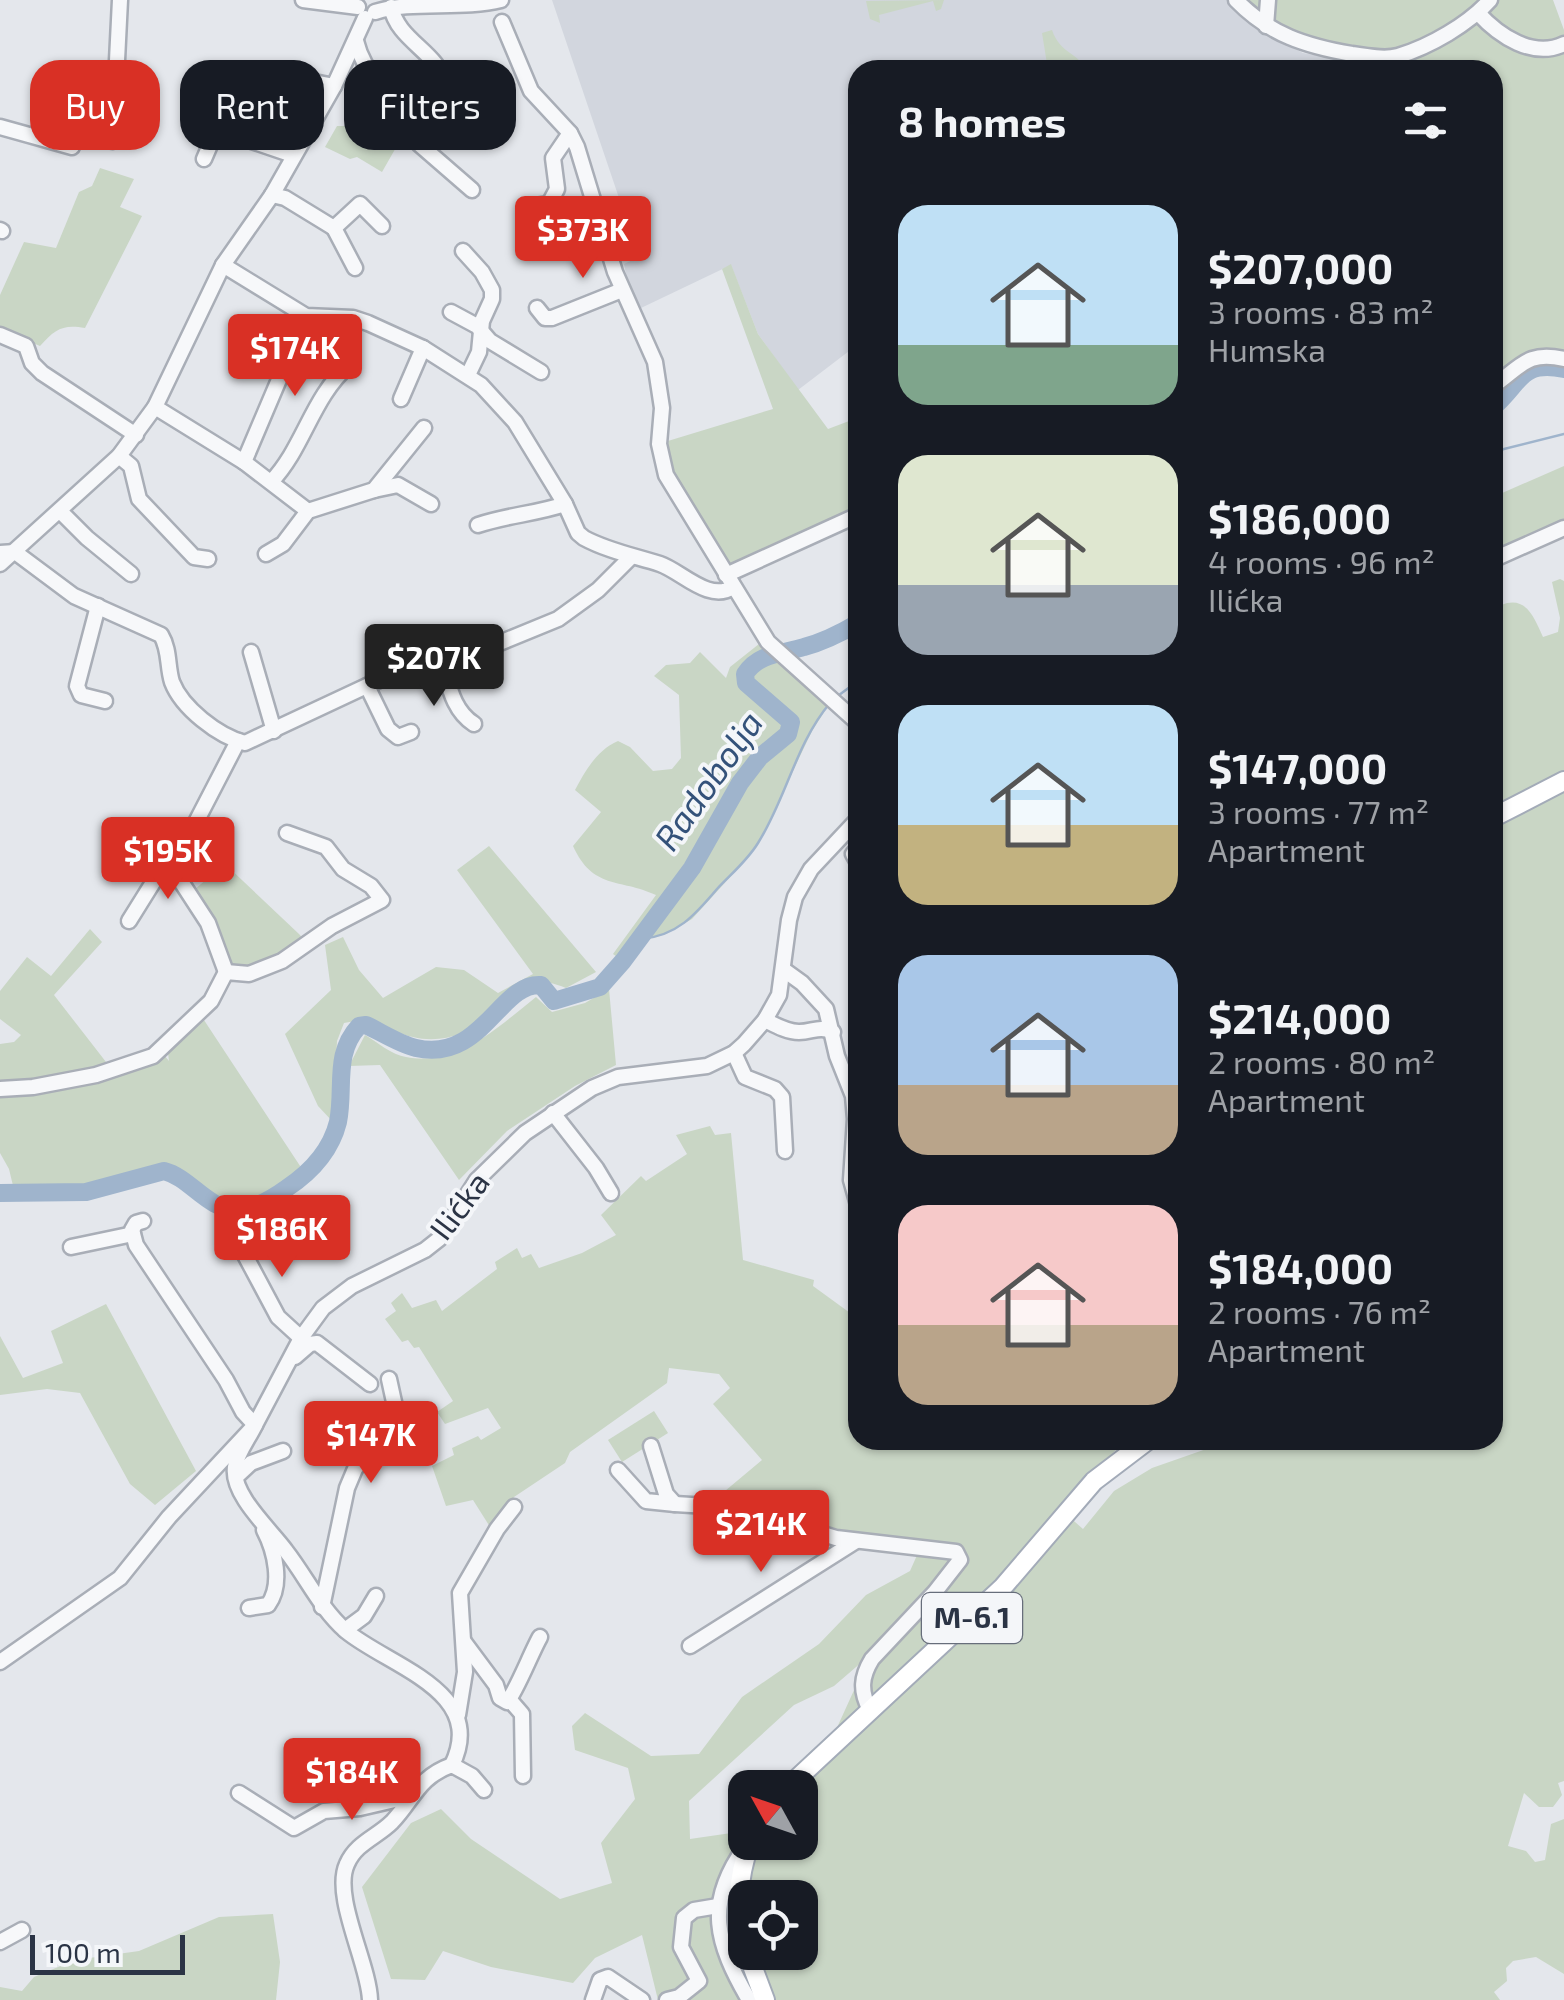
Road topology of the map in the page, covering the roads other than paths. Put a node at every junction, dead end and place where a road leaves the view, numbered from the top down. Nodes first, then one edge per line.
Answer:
1 (120, 0) edge
2 (302, 0) edge
3 (429, 0) edge
4 (501, 0) edge
5 (1236, 0) edge
6 (1268, 0) edge
7 (1490, 0) edge
8 (483, 4) junction
9 (342, 6) junction
10 (391, 7) junction
11 (1478, 13) junction
12 (364, 22) edge
13 (502, 22) junction
14 (1266, 26) junction
15 (1564, 44) edge
16 (117, 60) edge
17 (373, 60) edge
18 (430, 60) edge
19 (324, 84) edge
20 (334, 86) junction
21 (0, 126) edge
22 (570, 133) junction
23 (30, 135) edge
24 (426, 150) edge
25 (293, 155) junction
26 (204, 159) dead end
27 (472, 190) dead end
28 (272, 194) junction
29 (536, 206) dead end
30 (382, 226) dead end
31 (334, 228) junction
32 (463, 251) dead end
33 (223, 264) junction
34 (355, 268) dead end
35 (622, 290) junction
36 (537, 308) dead end
37 (451, 312) dead end
38 (306, 316) junction
39 (482, 332) junction
40 (0, 335) edge
41 (422, 348) junction
42 (1564, 359) edge
43 (350, 364) dead end
44 (541, 372) dead end
45 (468, 375) junction
46 (1503, 379) edge
47 (402, 399) dead end
48 (155, 407) junction
49 (424, 428) dead end
50 (136, 435) junction
51 (119, 456) junction
52 (244, 462) junction
53 (272, 482) junction
54 (374, 490) junction
55 (431, 504) dead end
56 (565, 504) junction
57 (308, 511) junction
58 (60, 512) junction
59 (848, 520) edge
60 (478, 525) dead end
61 (1564, 528) edge
62 (7, 553) edge
63 (266, 554) dead end
64 (1503, 555) edge
65 (631, 557) junction
66 (208, 559) dead end
67 (0, 564) edge
68 (132, 574) dead end
69 (729, 581) junction
70 (98, 606) junction
71 (251, 652) dead end
72 (442, 659) junction
73 (367, 686) junction
74 (105, 701) dead end
75 (848, 715) edge
76 (474, 724) dead end
77 (274, 730) junction
78 (411, 732) dead end
79 (238, 741) junction
80 (1564, 781) edge
81 (1503, 812) edge
82 (848, 830) edge
83 (288, 832) dead end
84 (167, 860) junction
85 (129, 921) dead end
86 (784, 970) junction
87 (226, 972) junction
88 (765, 1020) junction
89 (833, 1032) junction
90 (734, 1053) junction
91 (848, 1084) edge
92 (0, 1089) edge
93 (554, 1113) junction
94 (785, 1151) dead end
95 (611, 1193) dead end
96 (238, 1242) dead end
97 (71, 1248) dead end
98 (301, 1338) junction
99 (290, 1361) junction
100 (389, 1379) dead end
101 (370, 1384) dead end
102 (255, 1425) junction
103 (651, 1446) dead end
104 (1135, 1450) edge
105 (283, 1451) dead end
106 (618, 1470) dead end
107 (236, 1477) junction
108 (675, 1504) junction
109 (514, 1507) dead end
110 (256, 1517) junction
111 (856, 1541) junction
112 (376, 1596) dead end
113 (322, 1607) junction
114 (249, 1608) dead end
115 (345, 1630) junction
116 (540, 1637) dead end
117 (463, 1641) junction
118 (690, 1646) dead end
119 (0, 1662) edge
120 (510, 1700) junction
121 (870, 1710) junction
122 (458, 1716) junction
123 (452, 1765) junction
124 (806, 1770) edge
125 (524, 1776) dead end
126 (484, 1790) dead end
127 (238, 1793) dead end
128 (412, 1796) junction
129 (737, 1860) edge
130 (718, 1906) junction
131 (22, 1930) dead end
132 (0, 1942) edge
133 (754, 1970) edge
134 (370, 2000) edge
135 (594, 2000) edge
136 (642, 2000) edge
137 (667, 2000) edge
138 (750, 2000) edge
139 (765, 2000) edge

1 - 16 street
2 - 9 street
3 - 12 street
4 - 8 street
4 - 13 street
5 - 14 street
6 - 14 street
7 - 11 street
8 - 10 street
8 - 13 street
9 - 12 street
9 - 12 street
10 - 12 street
10 - 18 street
11 - 14 street
11 - 15 street
12 - 17 street
12 - 20 street
13 - 22 street
19 - 20 street
20 - 25 street
21 - 23 street
22 - 29 street
22 - 35 street
24 - 27 street
25 - 26 street
25 - 28 street
28 - 31 street
28 - 33 street
30 - 31 street
31 - 34 street
32 - 39 street
33 - 38 street
33 - 48 street
35 - 36 street
35 - 69 street
37 - 39 street
38 - 41 street
38 - 52 street
39 - 44 street
39 - 45 street
40 - 50 street
41 - 45 street
41 - 47 street
42 - 46 street
43 - 53 street
45 - 56 street
48 - 50 street
48 - 52 street
49 - 54 street
50 - 51 street
51 - 58 street
51 - 66 street
52 - 53 street
53 - 57 street
54 - 55 street
54 - 57 street
56 - 60 street
56 - 65 street
57 - 63 street
58 - 62 street
58 - 68 street
59 - 69 street
61 - 64 street
62 - 67 street
62 - 70 street
65 - 69 street
65 - 72 street
69 - 75 street
70 - 74 street
70 - 79 street
71 - 77 street
72 - 73 street
72 - 76 street
73 - 77 street
73 - 78 street
77 - 79 street
79 - 84 street
80 - 81 main road
82 - 86 street, Ilićka
83 - 87 street
84 - 85 street
84 - 87 street
86 - 88 street, Ilićka
86 - 89 street
87 - 92 street
88 - 89 street
88 - 90 street, Ilićka
89 - 91 street
90 - 93 street, Ilićka
90 - 94 street
93 - 95 street
93 - 98 street, Ilićka
96 - 98 street
97 - 102 street
98 - 99 street, Ilićka
99 - 101 street
99 - 102 street, Ilićka
100 - 113 street
102 - 107 street
102 - 119 street, Ilićka
103 - 108 street
104 - 121 main road, M-6.1
105 - 107 street
106 - 108 street
107 - 110 street
108 - 111 street
109 - 117 street
110 - 113 street
110 - 114 street
111 - 118 street
111 - 121 street
112 - 115 street
113 - 115 street
115 - 122 street
116 - 120 street
117 - 120 street
117 - 122 street
120 - 125 street
121 - 124 main road, M-6.1
122 - 123 street
123 - 126 street
123 - 128 street
127 - 128 street
128 - 134 street
129 - 130 street
130 - 137 street
130 - 138 street
131 - 132 street
133 - 139 main road
135 - 136 street

